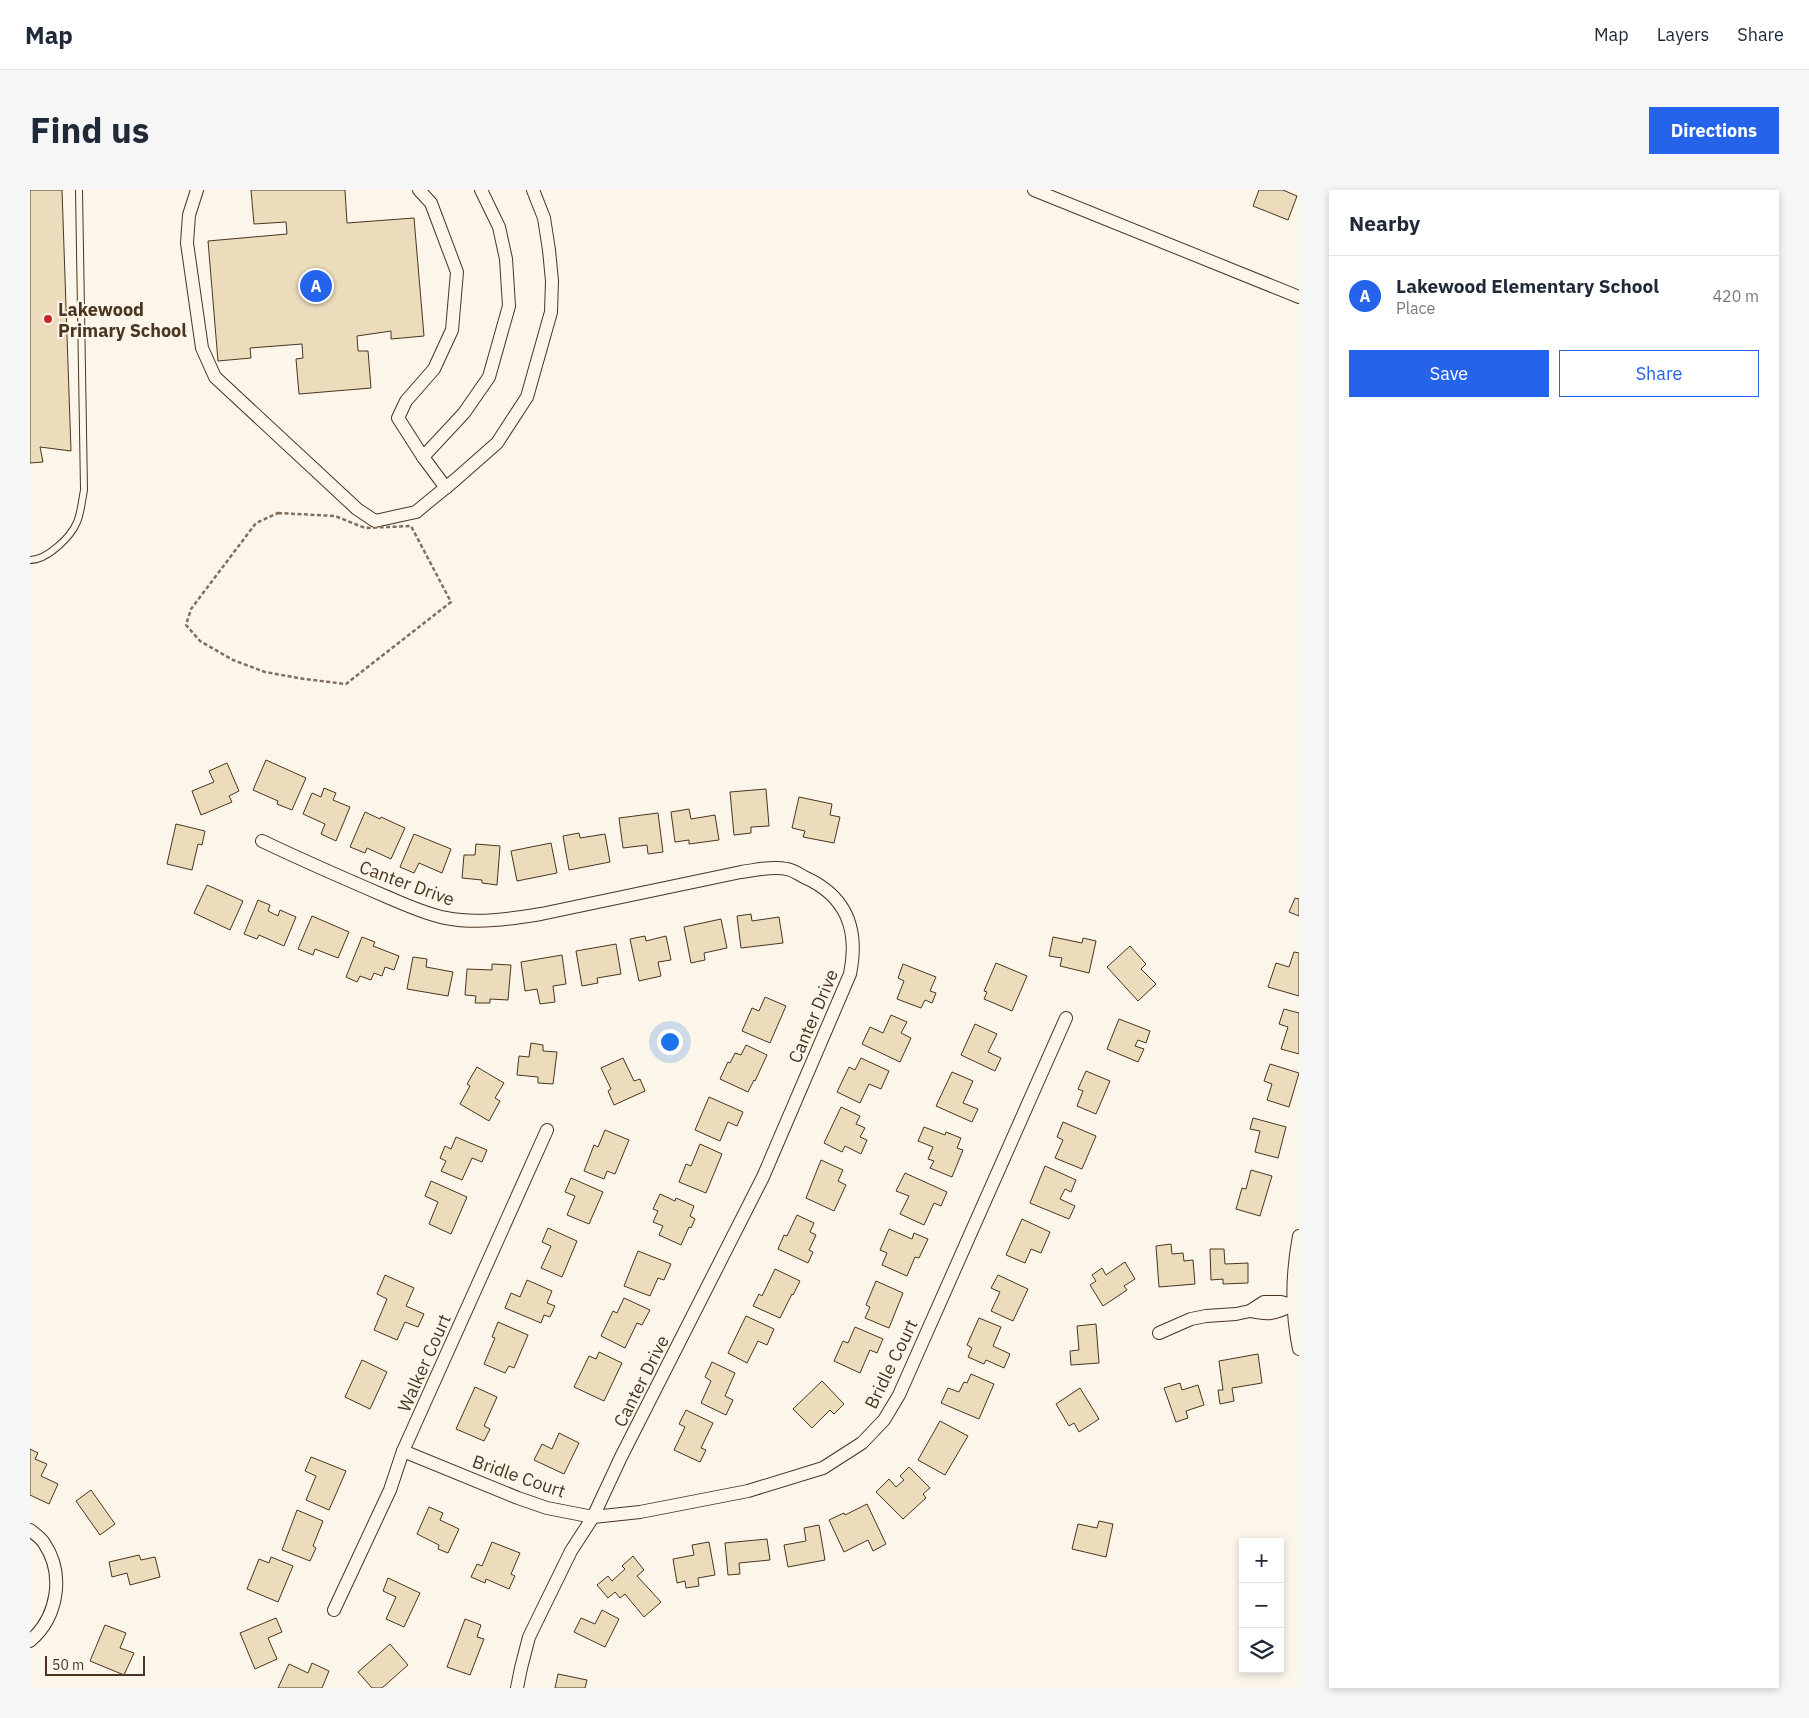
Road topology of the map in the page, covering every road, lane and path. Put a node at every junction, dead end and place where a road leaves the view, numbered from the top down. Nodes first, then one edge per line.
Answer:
1 (79, 190) edge
2 (197, 190) edge
3 (419, 190) edge
4 (481, 190) edge
5 (533, 190) edge
6 (1034, 190) edge
7 (1299, 297) edge
8 (423, 456) junction
9 (446, 488) junction
10 (335, 516) joint
11 (30, 560) edge
12 (262, 841) dead end
13 (1066, 1018) dead end
14 (547, 1130) dead end
15 (1299, 1236) edge
16 (1292, 1305) junction
17 (1159, 1333) dead end
18 (1299, 1349) edge
19 (403, 1451) junction
20 (593, 1517) junction
21 (30, 1530) edge
22 (334, 1610) dead end
23 (30, 1641) edge
24 (517, 1688) edge

1 - 11 lane
2 - 9 street
3 - 8 street
4 - 8 street
5 - 9 street
6 - 7 street
8 - 9 street
10 - 10 path
12 - 20 street, Canter Drive
13 - 20 street, Bridle Court
14 - 19 street, Walker Court
15 - 16 street
16 - 17 street
16 - 18 street
19 - 20 street, Bridle Court
19 - 22 street, Walker Court
20 - 24 street, Canter Drive
21 - 23 street

